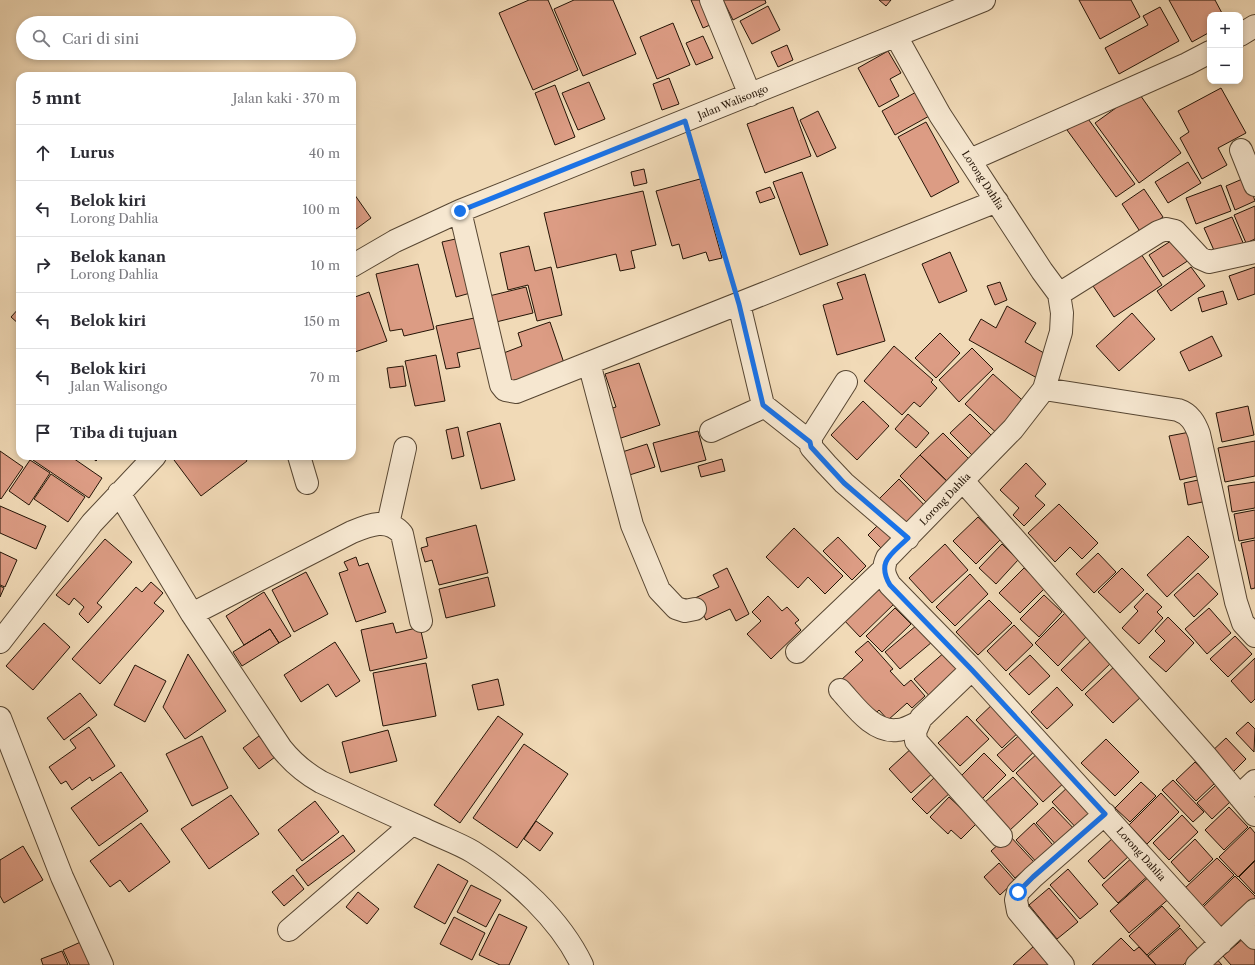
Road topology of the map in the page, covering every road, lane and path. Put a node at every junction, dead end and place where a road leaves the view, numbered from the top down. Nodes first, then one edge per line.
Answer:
1 (711, 0) edge
2 (984, 0) edge
3 (1255, 26) edge
4 (1243, 33) edge
5 (896, 36) junction
6 (1207, 54) edge
7 (750, 95) junction
8 (685, 121) junction
9 (1241, 150) dead end
10 (970, 160) junction
11 (1255, 185) edge
12 (997, 201) junction
13 (460, 211) junction
14 (1255, 252) edge
15 (356, 264) edge
16 (1060, 294) junction
17 (739, 304) junction
18 (589, 363) junction
19 (846, 382) dead end
20 (1044, 389) junction
21 (763, 405) junction
22 (711, 431) dead end
23 (810, 442) junction
24 (405, 448) dead end
25 (151, 460) edge
26 (300, 460) edge
27 (962, 481) junction
28 (307, 483) dead end
29 (119, 493) junction
30 (388, 524) junction
31 (908, 538) junction
32 (883, 570) junction
33 (695, 609) dead end
34 (192, 614) junction
35 (421, 621) dead end
36 (1255, 636) edge
37 (0, 642) edge
38 (797, 652) dead end
39 (972, 670) junction
40 (840, 690) dead end
41 (0, 718) edge
42 (917, 723) junction
43 (1255, 781) edge
44 (1239, 796) junction
45 (1105, 814) junction
46 (1255, 815) edge
47 (412, 824) junction
48 (1001, 836) dead end
49 (1250, 924) edge
50 (289, 930) dead end
51 (1221, 943) junction
52 (102, 965) edge
53 (582, 965) edge
54 (1063, 965) edge
55 (1197, 965) edge

1 - 7 street
2 - 5 street, Jalan Walisongo
3 - 4 street
5 - 7 street, Jalan Walisongo
5 - 10 street, Lorong Dahlia
6 - 10 street
7 - 8 street, Jalan Walisongo
8 - 13 street, Jalan Walisongo
8 - 17 path
9 - 11 street
10 - 12 street, Lorong Dahlia
12 - 16 street, Lorong Dahlia
12 - 17 street
13 - 15 street, Jalan Walisongo
13 - 18 street
14 - 16 street
16 - 20 street, Lorong Dahlia
17 - 18 street
17 - 21 street
18 - 33 street
19 - 23 street
20 - 27 street, Lorong Dahlia
20 - 36 street
21 - 22 street
21 - 23 street
23 - 31 street
24 - 30 street
25 - 29 street
26 - 28 street
27 - 31 street, Lorong Dahlia
27 - 44 street
29 - 34 street
29 - 37 street
30 - 34 street
30 - 35 street
31 - 32 street, Lorong Dahlia
32 - 38 street
32 - 39 street, Lorong Dahlia
34 - 47 street
39 - 42 street
39 - 45 street, Lorong Dahlia
40 - 42 street
41 - 52 street
42 - 48 street
43 - 44 street
44 - 46 street
45 - 51 street, Lorong Dahlia
45 - 54 street
47 - 50 street
47 - 53 street
49 - 51 street
51 - 55 street

